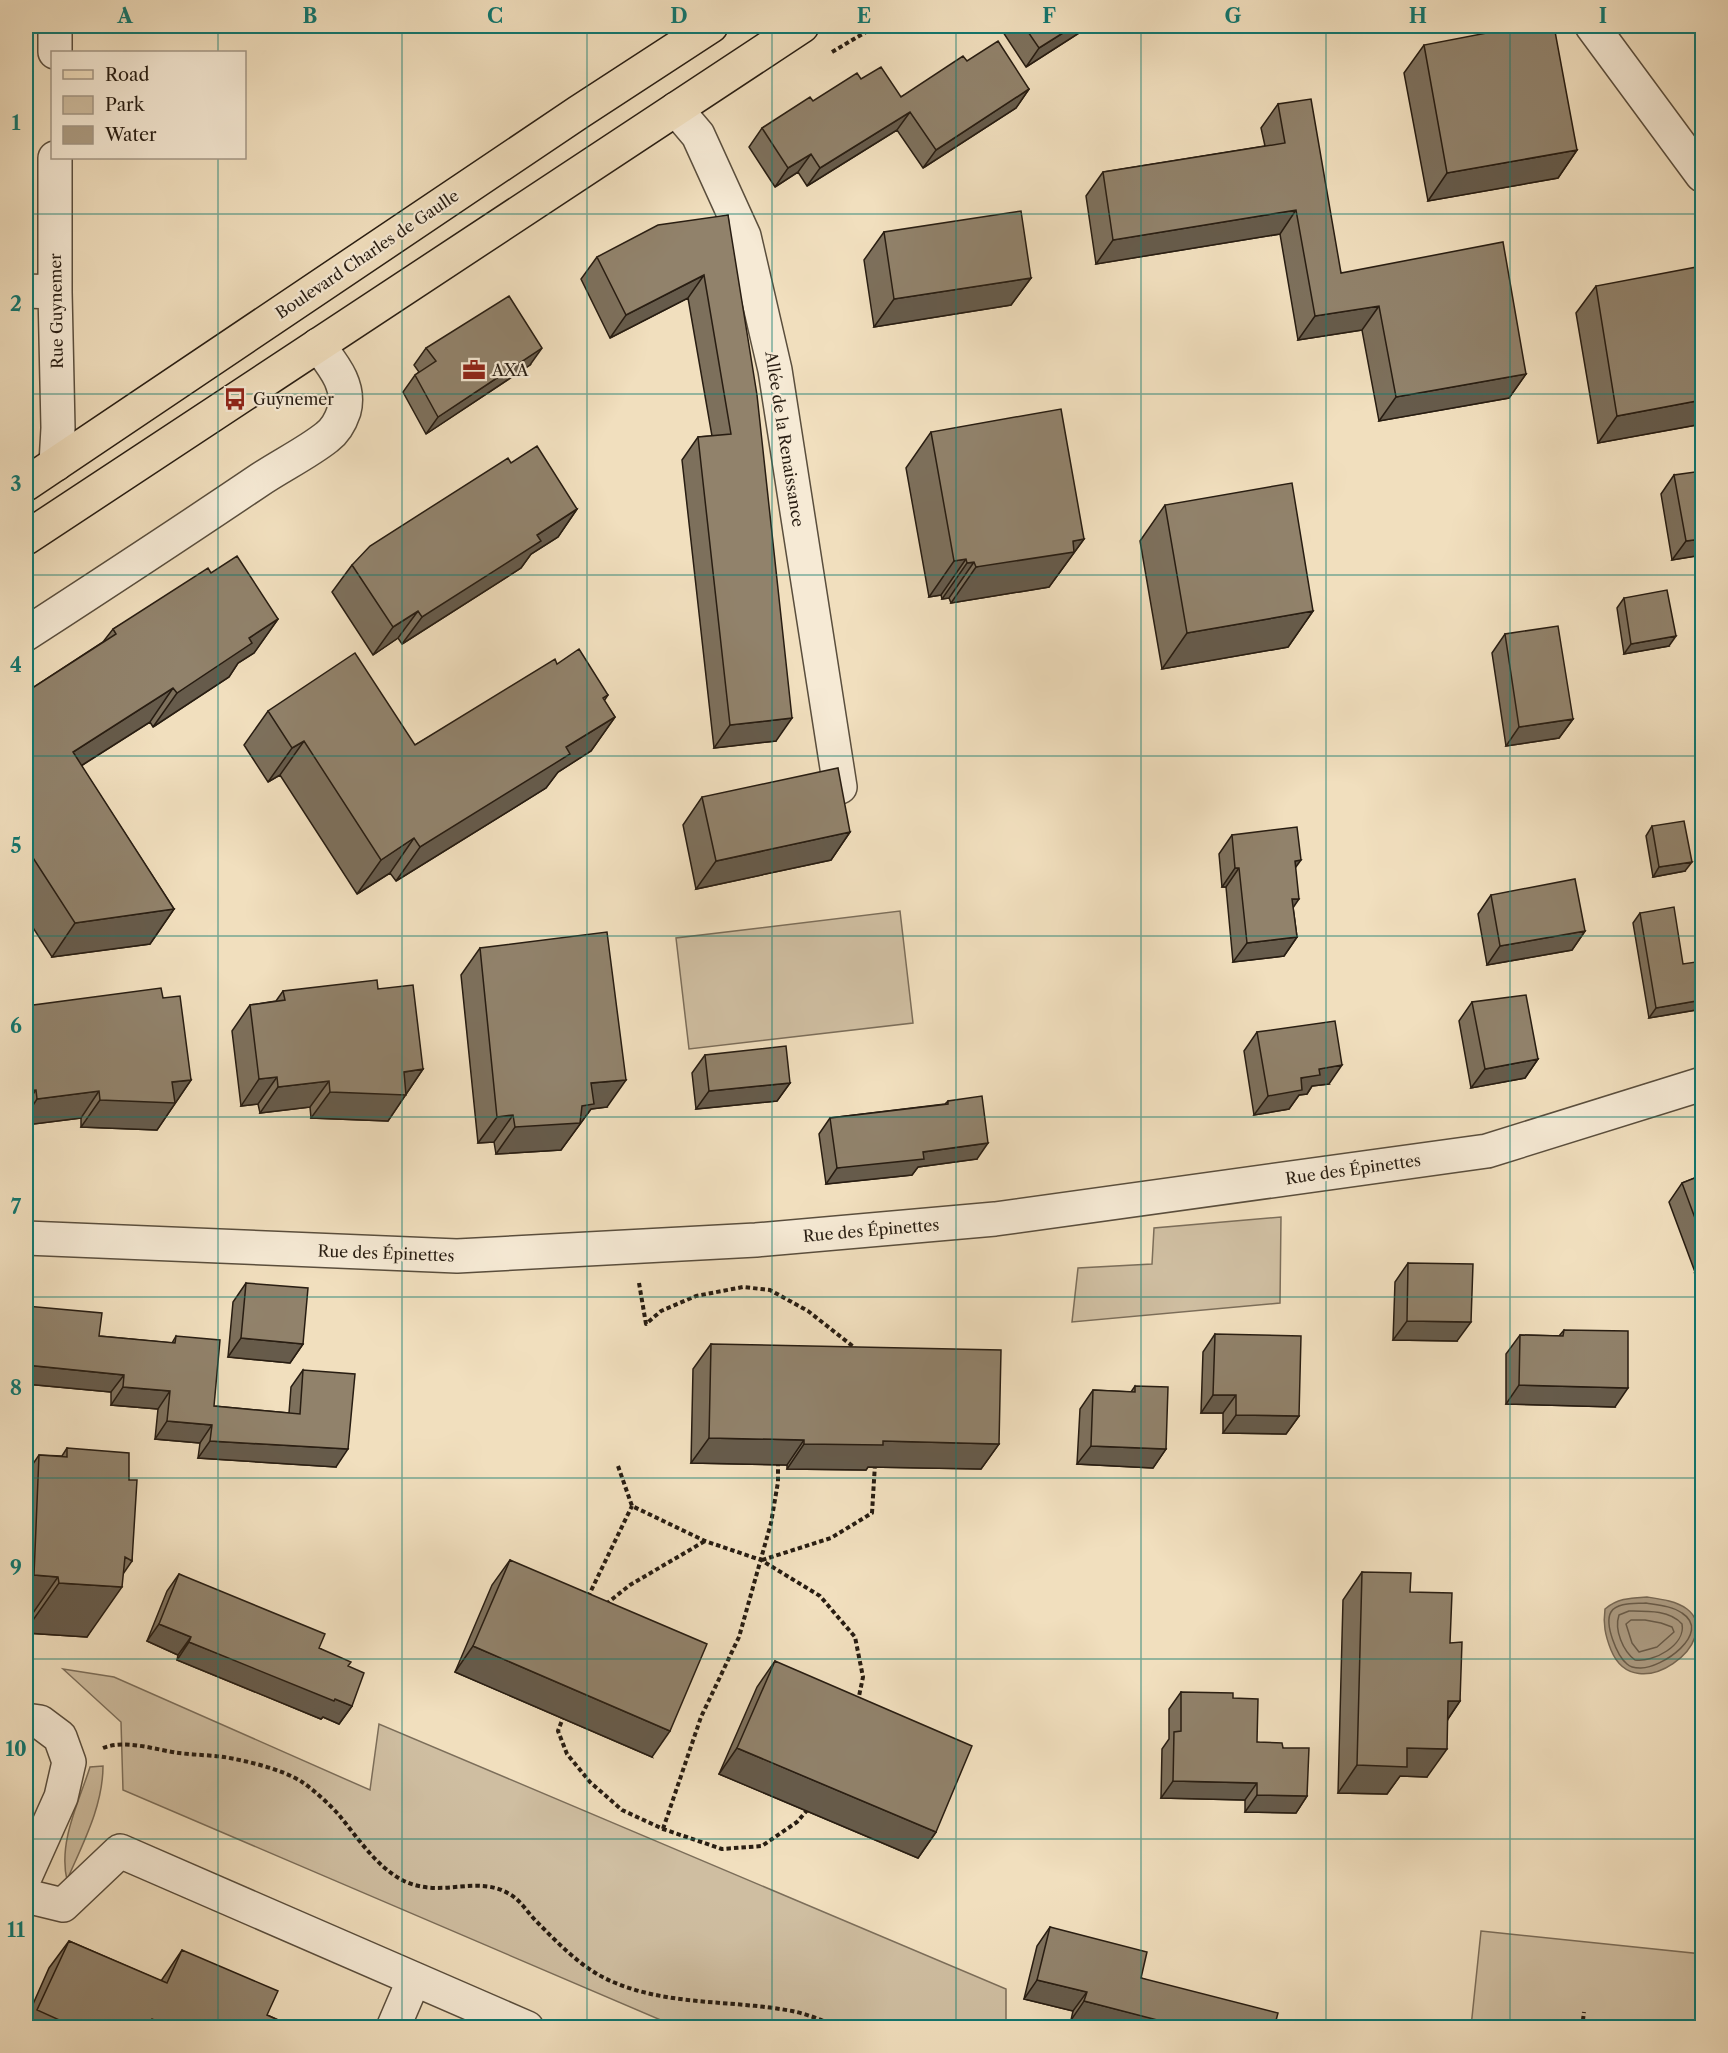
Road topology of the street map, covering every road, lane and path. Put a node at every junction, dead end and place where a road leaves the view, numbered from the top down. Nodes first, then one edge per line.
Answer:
1 (55, 26) edge
2 (711, 26) edge
3 (801, 26) edge
4 (1592, 26) edge
5 (55, 51) edge
6 (676, 109) junction
7 (55, 159) edge
8 (1702, 175) edge
9 (40, 292) edge
10 (318, 345) junction
11 (56, 464) junction
12 (26, 484) edge
13 (26, 538) edge
14 (26, 634) edge
15 (840, 787) edge
16 (1702, 1084) edge
17 (26, 1238) edge
18 (637, 1246) junction
19 (856, 1351) edge
20 (779, 1452) edge
21 (875, 1454) edge
22 (618, 1466) dead end
23 (632, 1506) junction
24 (705, 1541) junction
25 (761, 1560) junction
26 (587, 1599) edge
27 (598, 1611) edge
28 (858, 1704) edge
29 (566, 1708) edge
30 (26, 1720) edge
31 (69, 1762) junction
32 (814, 1803) edge
33 (663, 1829) junction
34 (26, 1875) edge
35 (26, 1896) edge
36 (414, 1979) junction
37 (1584, 2012) dead end
38 (393, 2028) edge
39 (526, 2028) edge
40 (839, 2028) edge
41 (1582, 2028) edge

1 - 5 street
2 - 11 main road, Boulevard Charles de Gaulle
3 - 6 main road
4 - 8 street
6 - 10 main road
6 - 15 street, Allée de la Renaissance
7 - 9 street, Rue Guynemer
9 - 11 street, Rue Guynemer
10 - 13 main road
10 - 14 street
11 - 12 main road, Boulevard Charles de Gaulle
16 - 18 street, Rue des Épinettes
17 - 18 street, Rue des Épinettes
18 - 19 path
20 - 25 path
21 - 25 path
22 - 23 path
23 - 24 path
23 - 26 path
24 - 25 path
24 - 27 path
25 - 28 path
25 - 33 path
29 - 33 path
30 - 31 street
31 - 34 street
31 - 40 path
32 - 33 path
35 - 36 street
36 - 38 street
36 - 39 street
37 - 41 path

